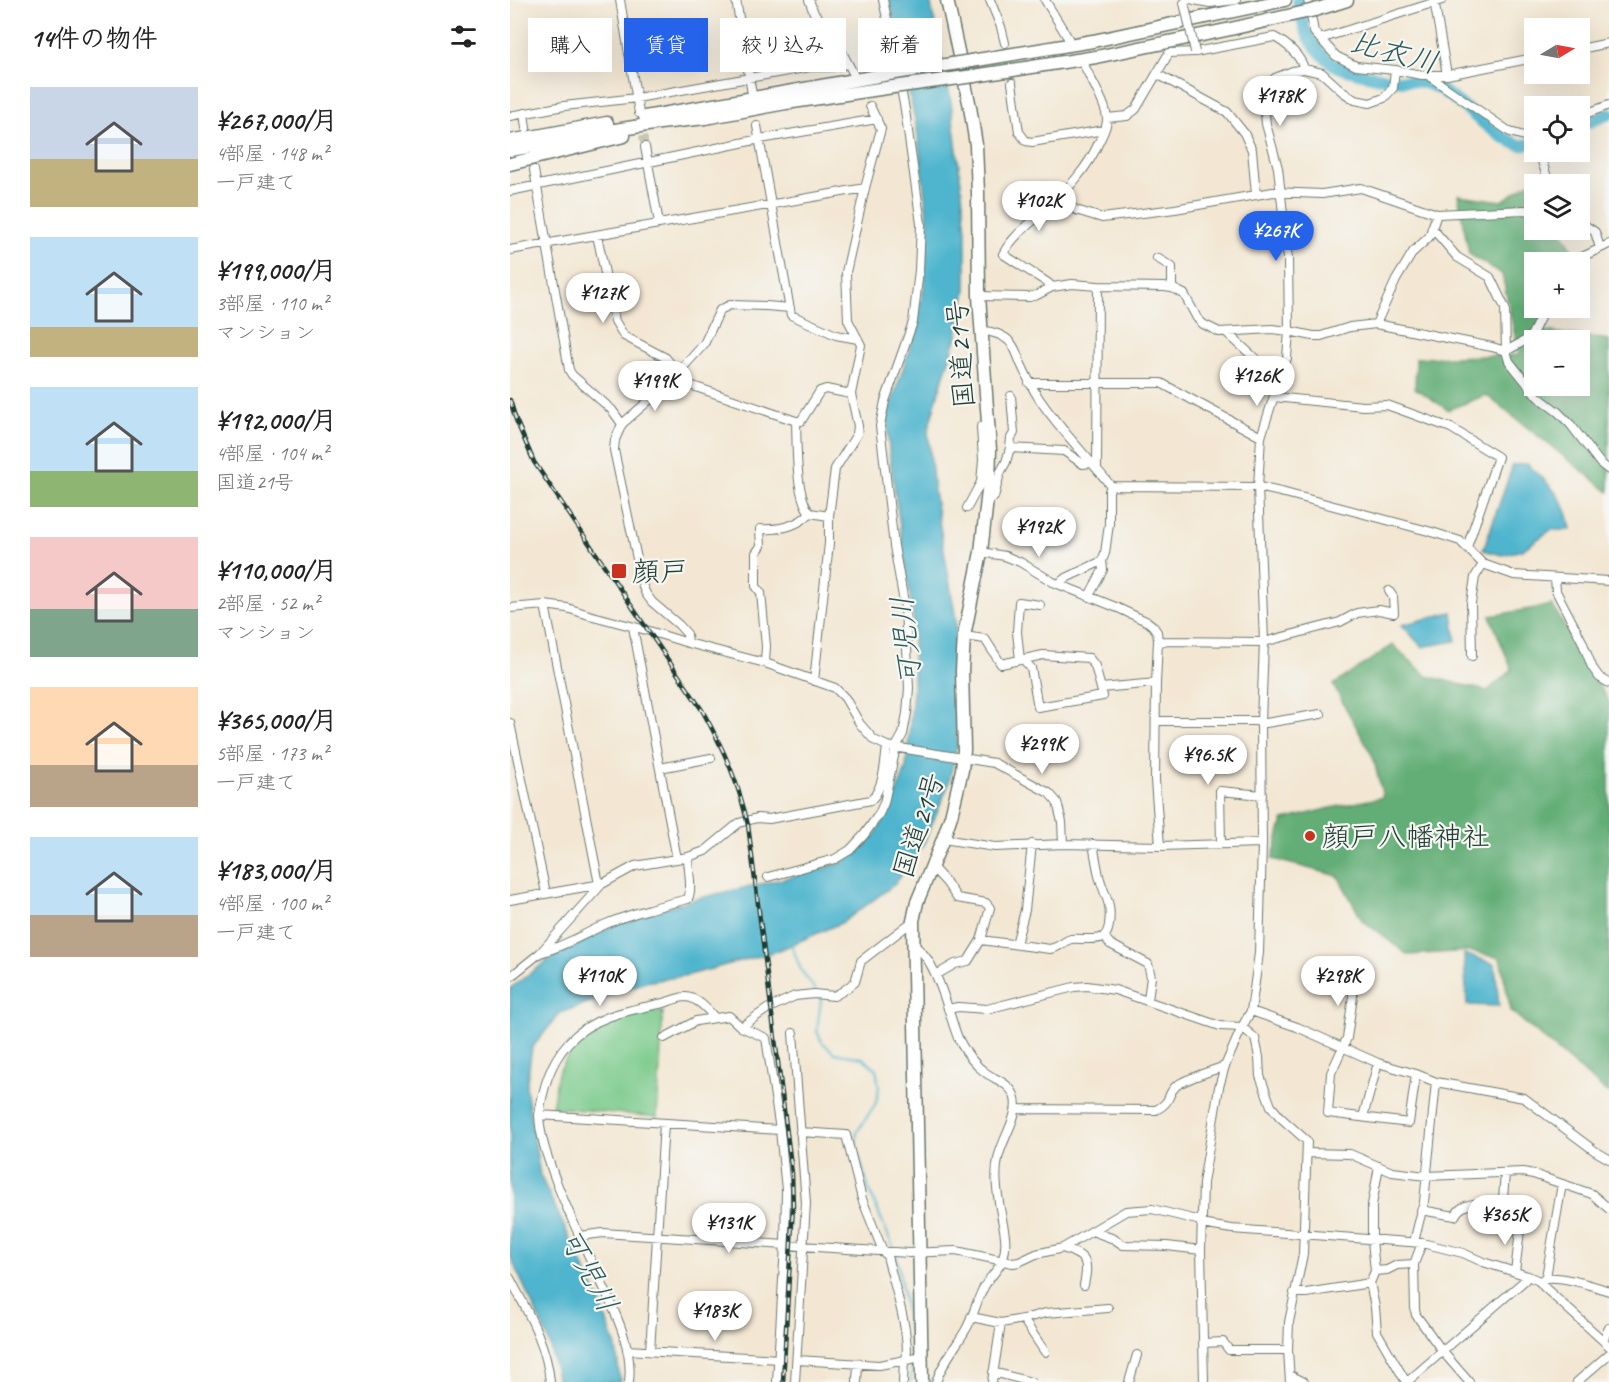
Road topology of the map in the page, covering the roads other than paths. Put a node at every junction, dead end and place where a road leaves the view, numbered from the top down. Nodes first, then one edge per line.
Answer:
1 (620, 0) edge
2 (736, 0) edge
3 (809, 0) edge
4 (883, 0) edge
5 (947, 0) edge
6 (990, 0) edge
7 (1045, 0) edge
8 (1188, 0) edge
9 (1194, 0) edge
10 (1236, 0) edge
11 (1285, 0) edge
12 (1347, 0) edge
13 (1437, 1) edge
14 (1311, 5) edge
15 (1068, 38) dead end
16 (1320, 39) junction
17 (1609, 43) edge
18 (1005, 44) tunnel mouth
19 (1590, 47) edge
20 (1195, 52) junction
21 (1524, 60) edge
22 (848, 63) junction
23 (1084, 65) dead end
24 (1304, 69) junction
25 (1395, 70) junction
26 (853, 73) dead end
27 (1157, 74) junction
28 (1428, 75) junction
29 (1447, 75) junction
30 (749, 78) junction
31 (1012, 83) tunnel mouth
32 (752, 94) dead end
33 (637, 99) junction
34 (1609, 105) edge
35 (870, 106) dead end
36 (1590, 112) edge
37 (524, 113) junction
38 (639, 113) tunnel mouth
39 (510, 116) edge
40 (705, 118) junction
41 (1107, 118) junction
42 (877, 119) junction
43 (757, 126) dead end
44 (526, 128) dead end
45 (1104, 130) junction
46 (1524, 136) edge
47 (510, 139) edge
48 (760, 140) junction
49 (645, 147) tunnel mouth
50 (510, 150) edge
51 (648, 162) junction
52 (510, 164) edge
53 (534, 170) dead end
54 (537, 185) junction
55 (866, 188) junction
56 (510, 191) edge
57 (1281, 192) junction
58 (1256, 195) junction
59 (1058, 197) junction
60 (771, 204) junction
61 (1524, 210) edge
62 (1437, 214) junction
63 (659, 223) junction
64 (1432, 228) junction
65 (1590, 229) edge
66 (597, 235) junction
67 (546, 244) junction
68 (1609, 244) edge
69 (1600, 248) junction
70 (510, 250) edge
71 (1590, 253) edge
72 (1157, 258) dead end
73 (1098, 286) junction
74 (1052, 287) junction
75 (1172, 288) junction
76 (979, 296) junction
77 (790, 308) junction
78 (1540, 318) edge
79 (1376, 324) junction
80 (982, 331) junction
81 (1289, 331) junction
82 (1227, 332) junction
83 (858, 339) junction
84 (1506, 351) junction
85 (678, 377) junction
86 (1279, 380) junction
87 (1098, 382) junction
88 (1029, 383) junction
89 (851, 394) junction
90 (1011, 396) dead end
91 (1274, 397) junction
92 (796, 421) junction
93 (622, 424) junction
94 (981, 428) dead end
95 (1261, 437) junction
96 (1010, 448) junction
97 (1090, 463) junction
98 (1097, 469) junction
99 (1609, 470) edge
100 (985, 482) junction
101 (1111, 486) junction
102 (1258, 487) junction
103 (988, 498) junction
104 (967, 508) dead end
105 (810, 513) junction
106 (829, 516) junction
107 (1467, 547) junction
108 (981, 552) junction
109 (1102, 561) junction
110 (1483, 564) junction
111 (1555, 578) junction
112 (1609, 581) edge
113 (1059, 584) junction
114 (1389, 591) dead end
115 (1089, 596) junction
116 (545, 605) junction
117 (1040, 606) dead end
118 (510, 608) edge
119 (633, 627) junction
120 (964, 636) junction
121 (1158, 641) junction
122 (1264, 642) junction
123 (688, 644) junction
124 (1472, 656) dead end
125 (1022, 659) junction
126 (765, 663) junction
127 (814, 681) junction
128 (1156, 683) junction
129 (1609, 683) edge
130 (1101, 688) junction
131 (1321, 714) dead end
132 (1156, 721) junction
133 (1261, 722) junction
134 (510, 723) edge
135 (887, 746) junction
136 (896, 747) junction
137 (711, 758) dead end
138 (960, 758) junction
139 (660, 768) junction
140 (1262, 795) junction
141 (943, 839) junction
142 (1262, 843) junction
143 (1032, 844) junction
144 (1063, 844) junction
145 (1093, 844) junction
146 (1221, 844) junction
147 (1160, 846) junction
148 (688, 857) junction
149 (677, 859) junction
150 (930, 870) junction
151 (768, 877) dead end
152 (602, 884) junction
153 (546, 893) junction
154 (510, 900) edge
155 (913, 921) junction
156 (1104, 936) junction
157 (981, 940) junction
158 (1016, 944) junction
159 (913, 945) junction
160 (540, 953) junction
161 (1324, 974) dead end
162 (936, 975) junction
163 (510, 977) edge
164 (1148, 1000) junction
165 (948, 1009) junction
166 (1251, 1011) junction
167 (715, 1018) junction
168 (741, 1027) junction
169 (1242, 1027) junction
170 (793, 1033) dead end
171 (664, 1038) dead end
172 (1344, 1048) junction
173 (1378, 1063) junction
174 (1225, 1066) junction
175 (1416, 1074) junction
176 (1436, 1082) junction
177 (1016, 1109) junction
178 (539, 1114) junction
179 (1363, 1117) junction
180 (664, 1123) junction
181 (780, 1130) junction
182 (800, 1132) junction
183 (1307, 1153) junction
184 (1609, 1158) edge
185 (1379, 1166) junction
186 (1505, 1173) junction
187 (1427, 1176) junction
188 (1562, 1184) junction
189 (1609, 1209) edge
190 (1421, 1210) junction
191 (1521, 1222) dead end
192 (1201, 1223) junction
193 (1092, 1231) junction
194 (1304, 1233) junction
195 (580, 1236) junction
196 (656, 1237) junction
197 (1372, 1240) junction
198 (1418, 1242) junction
199 (785, 1245) junction
200 (803, 1246) junction
201 (1064, 1248) junction
202 (1201, 1250) junction
203 (883, 1251) junction
204 (921, 1253) junction
205 (1002, 1261) junction
206 (1414, 1264) junction
207 (1375, 1271) junction
208 (1515, 1272) junction
209 (1527, 1276) junction
210 (510, 1278) edge
211 (1543, 1279) junction
212 (1370, 1283) junction
213 (1084, 1285) dead end
214 (1609, 1291) edge
215 (1294, 1293) junction
216 (1108, 1308) dead end
217 (971, 1317) junction
218 (1023, 1319) junction
219 (1001, 1323) junction
220 (1609, 1329) edge
221 (1204, 1343) junction
222 (1606, 1343) edge
223 (627, 1350) junction
224 (1288, 1350) junction
225 (650, 1351) junction
226 (1045, 1352) dead end
227 (1443, 1352) junction
228 (1609, 1354) edge
229 (1137, 1355) dead end
230 (922, 1357) junction
231 (779, 1359) junction
232 (797, 1360) junction
233 (905, 1360) junction
234 (858, 1364) junction
235 (993, 1372) junction
236 (1290, 1378) edge
237 (550, 1382) edge
238 (629, 1382) edge
239 (777, 1382) edge
240 (795, 1382) edge
241 (857, 1382) edge
242 (903, 1382) edge
243 (922, 1382) edge
244 (936, 1382) edge
245 (992, 1382) edge
246 (1030, 1382) edge
247 (1129, 1382) edge
248 (1204, 1382) edge
249 (1304, 1382) edge
250 (1406, 1382) edge
251 (1469, 1382) edge
252 (1578, 1382) edge

1 - 33 street
2 - 30 street
3 - 22 street
4 - 136 street
5 - 76 highway, 国道21号
6 - 18 street
7 - 15 street
8 - 20 street, bridge
9 - 10 street
11 - 47 highway, bridge
12 - 14 highway
13 - 16 street
13 - 29 street
14 - 16 street
14 - 40 highway, bridge
16 - 25 street
17 - 19 street
20 - 24 street
20 - 27 street
21 - 29 street
22 - 26 street
22 - 30 street
23 - 41 street
24 - 25 street
24 - 57 street
25 - 28 street
27 - 41 street
27 - 58 street
28 - 29 street
28 - 46 street
30 - 32 street
30 - 33 street
31 - 45 street
33 - 37 street
33 - 38 street
34 - 36 street
35 - 42 street
37 - 39 street
37 - 44 street
40 - 50 highway
40 - 52 highway
41 - 45 street
42 - 48 street
42 - 55 street
43 - 48 street
45 - 59 street
48 - 51 street
48 - 60 street
49 - 51 street
51 - 54 street
51 - 63 street
53 - 54 street
54 - 56 street
54 - 67 street
55 - 60 street
55 - 83 street
57 - 58 street
57 - 62 street
57 - 81 street
58 - 59 street
59 - 74 street
60 - 63 street
60 - 77 street
61 - 62 street
62 - 64 street
63 - 66 street
64 - 79 street
64 - 84 street
65 - 69 street
66 - 67 street
66 - 85 street
67 - 70 street
67 - 93 street
68 - 69 street
69 - 71 street
72 - 75 street
73 - 74 street
73 - 75 street
73 - 87 street
74 - 76 street
75 - 82 street
76 - 80 highway, 国道21号
77 - 83 street
77 - 85 street
78 - 84 street
79 - 81 street
79 - 84 street
80 - 88 street
80 - 100 highway, 国道21号
81 - 82 street
81 - 86 street
82 - 86 street
83 - 89 street
84 - 99 street
85 - 92 street
85 - 93 street
86 - 91 street
87 - 88 street
87 - 95 street
87 - 98 street
88 - 97 street
89 - 92 street
89 - 106 street
90 - 96 street
91 - 95 street
91 - 107 street
92 - 105 street
93 - 123 street
94 - 100 street
95 - 102 street
96 - 97 street
96 - 103 street
97 - 98 street
98 - 101 street
100 - 103 highway, 国道21号
100 - 104 street
101 - 102 street
101 - 109 street
102 - 107 street
102 - 122 street
103 - 108 highway, 国道21号
105 - 106 street
105 - 126 street
106 - 127 street
107 - 110 street
108 - 113 street
108 - 120 highway, 国道21号
109 - 113 street
109 - 115 street
110 - 111 street
110 - 124 street
111 - 112 street
111 - 129 street
113 - 115 street
114 - 122 street
115 - 121 street
116 - 118 street
116 - 119 street
116 - 152 street
117 - 125 street
119 - 123 street
119 - 139 street
120 - 125 street
120 - 138 highway, 国道21号
121 - 122 street
121 - 128 street
122 - 133 street
123 - 126 street
125 - 130 street
125 - 130 street
126 - 127 street
127 - 135 street
128 - 130 street
128 - 132 street
131 - 133 street
132 - 133 street
132 - 147 street
133 - 140 street
134 - 153 street
135 - 136 street
135 - 148 street
136 - 138 street
136 - 151 street
137 - 139 street
138 - 141 highway, 国道21号
138 - 144 street
139 - 149 street
140 - 142 street
140 - 146 street
141 - 143 street
141 - 150 highway, 国道21号
142 - 146 street
142 - 166 street
143 - 144 street
143 - 158 street
144 - 145 street
145 - 147 street
145 - 156 street
146 - 147 street
148 - 149 street
148 - 160 street
149 - 152 street
150 - 155 highway, 国道21号
150 - 157 street
152 - 153 street
152 - 160 street
153 - 154 street
155 - 159 highway, 国道21号
155 - 168 street
156 - 158 street
156 - 164 street
157 - 158 street
157 - 162 street
159 - 162 street
159 - 204 highway, 国道21号
160 - 163 street
161 - 172 street
162 - 165 street
164 - 165 street
164 - 169 street
165 - 177 street
166 - 169 street
166 - 172 street
167 - 168 street
167 - 171 street
167 - 178 street
168 - 181 street
169 - 174 street
169 - 183 street
170 - 182 street
172 - 173 street
172 - 179 street
173 - 175 street
173 - 179 street
174 - 177 street
174 - 192 street
175 - 176 street
175 - 179 street
176 - 184 street
176 - 187 street
177 - 205 street
178 - 180 street
178 - 195 street
180 - 181 street
180 - 196 street
181 - 199 street
182 - 200 street
182 - 203 street
183 - 185 street
183 - 194 street
185 - 187 street
185 - 197 street
186 - 187 street
186 - 188 street
186 - 190 street
187 - 190 street
188 - 189 street
188 - 211 street
190 - 198 street
191 - 208 street
192 - 193 street
192 - 194 street
192 - 202 street
193 - 201 street
193 - 202 street
194 - 197 street
194 - 215 street
195 - 196 street
195 - 223 street
196 - 199 street
196 - 225 street
197 - 198 street
197 - 207 street
198 - 206 street
198 - 208 street
199 - 200 street
199 - 231 street
200 - 203 street
200 - 232 street
201 - 205 street
201 - 213 street
202 - 221 street
203 - 204 street
203 - 233 street
204 - 205 street
204 - 230 highway, 国道21号
205 - 217 street
206 - 207 street
206 - 227 street
207 - 212 street
208 - 209 street
209 - 211 street
209 - 227 street
210 - 237 street
211 - 214 street
211 - 222 street
212 - 215 street
212 - 250 street
215 - 224 street
216 - 218 street
217 - 219 street
217 - 244 street
218 - 219 street
218 - 226 street
219 - 235 street
220 - 222 street
221 - 224 street
221 - 248 street
223 - 225 street
223 - 238 street
224 - 236 street
225 - 231 street
227 - 250 street
227 - 251 street
228 - 252 street
229 - 247 street
230 - 233 street
230 - 243 highway, 国道21号
231 - 239 street
232 - 234 street
232 - 240 street
233 - 234 street
233 - 242 street
234 - 241 street
235 - 245 street
235 - 246 street
236 - 249 street

